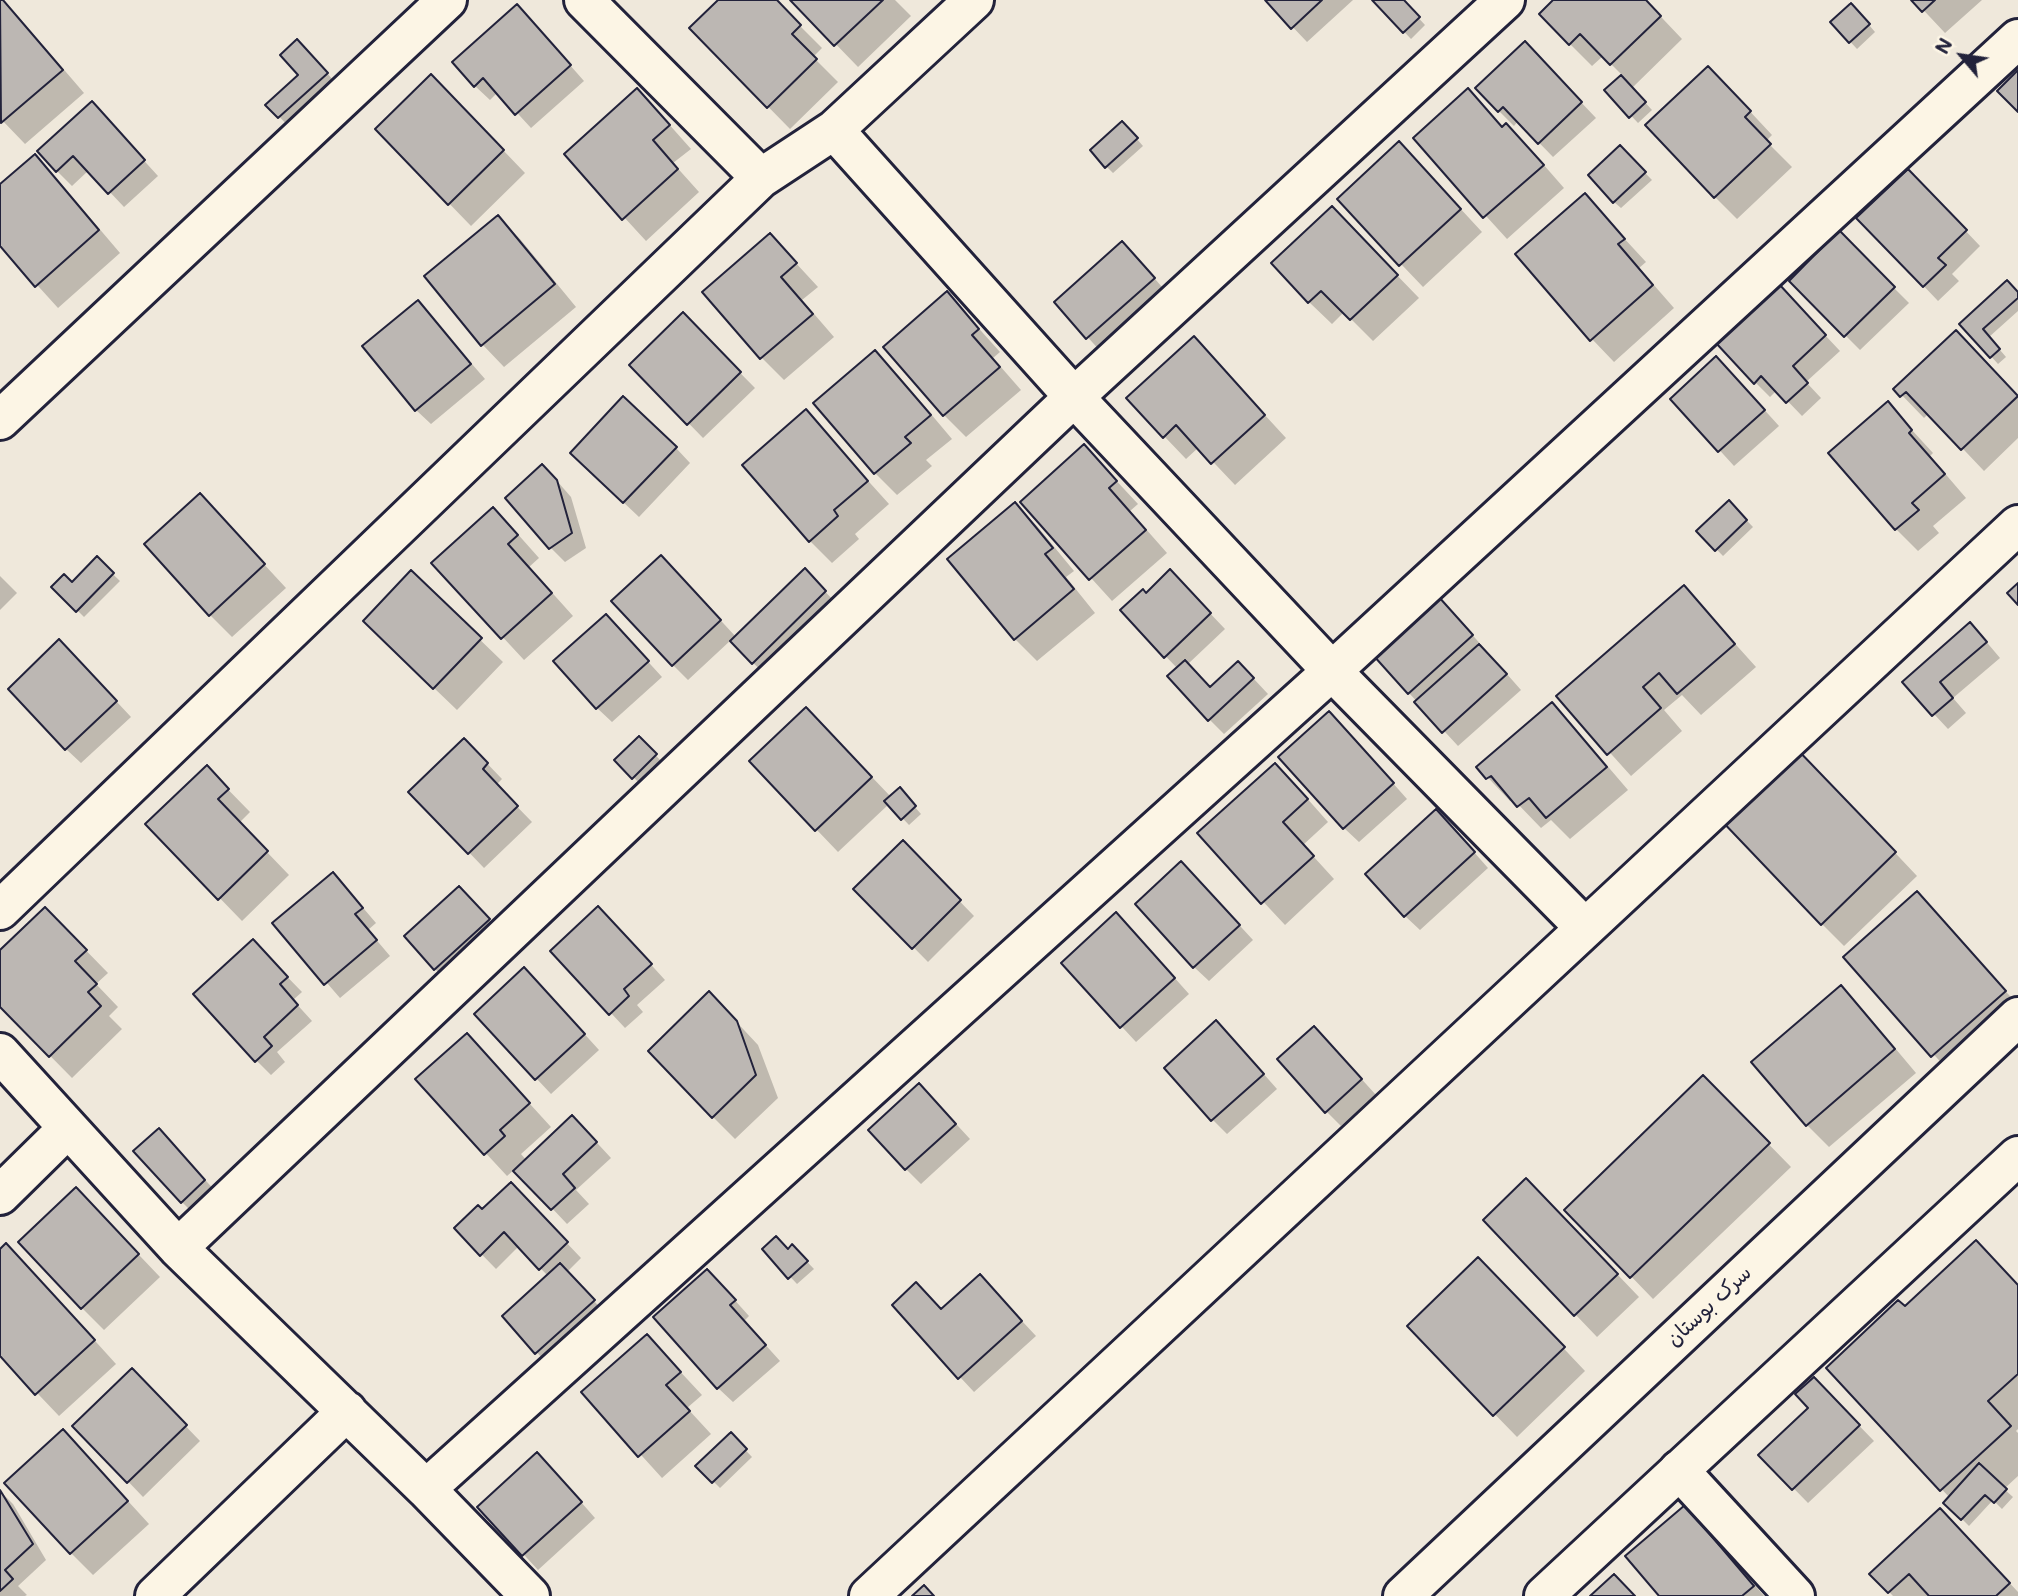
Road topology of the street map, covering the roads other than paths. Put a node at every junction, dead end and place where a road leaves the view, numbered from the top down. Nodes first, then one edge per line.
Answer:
1 (447, 0) edge
2 (584, 0) edge
3 (974, 0) edge
4 (1505, 0) edge
5 (2018, 39) edge
6 (834, 130) junction
7 (761, 178) junction
8 (1074, 397) junction
9 (0, 420) edge
10 (2018, 525) edge
11 (1332, 671) junction
12 (0, 910) edge
13 (1585, 928) junction
14 (2018, 1017) edge
15 (0, 1053) edge
16 (68, 1129) junction
17 (2018, 1156) edge
18 (0, 1195) edge
19 (178, 1248) junction
20 (347, 1411) junction
21 (1679, 1470) junction
22 (426, 1489) junction
23 (155, 1596) edge
24 (530, 1596) edge
25 (869, 1596) edge
26 (1403, 1596) edge
27 (1544, 1596) edge
28 (1796, 1596) edge

1 - 9 street
2 - 7 street
3 - 6 street
4 - 8 street
5 - 11 street
6 - 7 street
6 - 8 street
7 - 12 street
8 - 11 street
8 - 19 street
10 - 13 street
11 - 13 street
11 - 22 street
13 - 25 street
14 - 26 street, سرک بوستان
15 - 16 street
16 - 18 street
16 - 19 street
17 - 21 street
19 - 20 street
20 - 22 street
20 - 23 street
21 - 27 street
21 - 28 street
22 - 24 street

